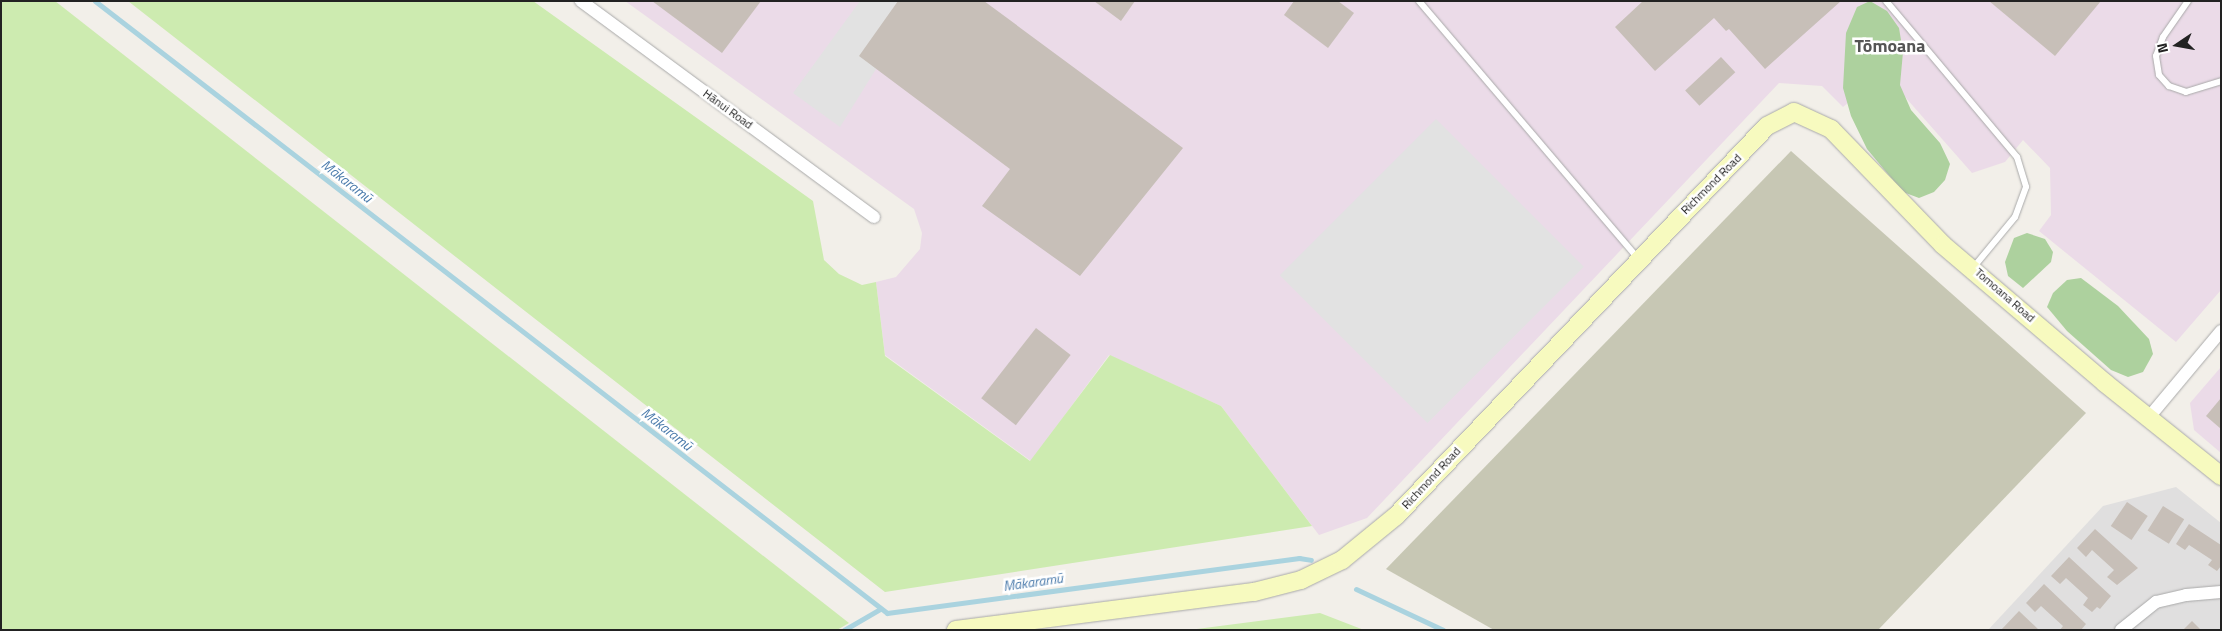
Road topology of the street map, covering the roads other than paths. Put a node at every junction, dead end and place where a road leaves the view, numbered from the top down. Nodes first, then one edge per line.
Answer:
1 (581, 1) edge
2 (1419, 1) edge
3 (1886, 1) edge
4 (2188, 1) edge
5 (2221, 82) edge
6 (1794, 112) joint
7 (874, 217) dead end
8 (1638, 258) junction
9 (1973, 268) junction
10 (2221, 331) edge
11 (2150, 416) junction
12 (2221, 476) edge
13 (2221, 592) edge
14 (956, 630) edge
15 (2121, 630) edge

1 - 7 street, Hānui Road
2 - 8 lane
3 - 9 lane
4 - 5 lane
6 - 8 street, Richmond Road
6 - 9 street, Tomoana Road
8 - 14 street, Richmond Road
9 - 11 street, Tomoana Road
10 - 11 street
11 - 12 street, Tomoana Road
13 - 15 street

